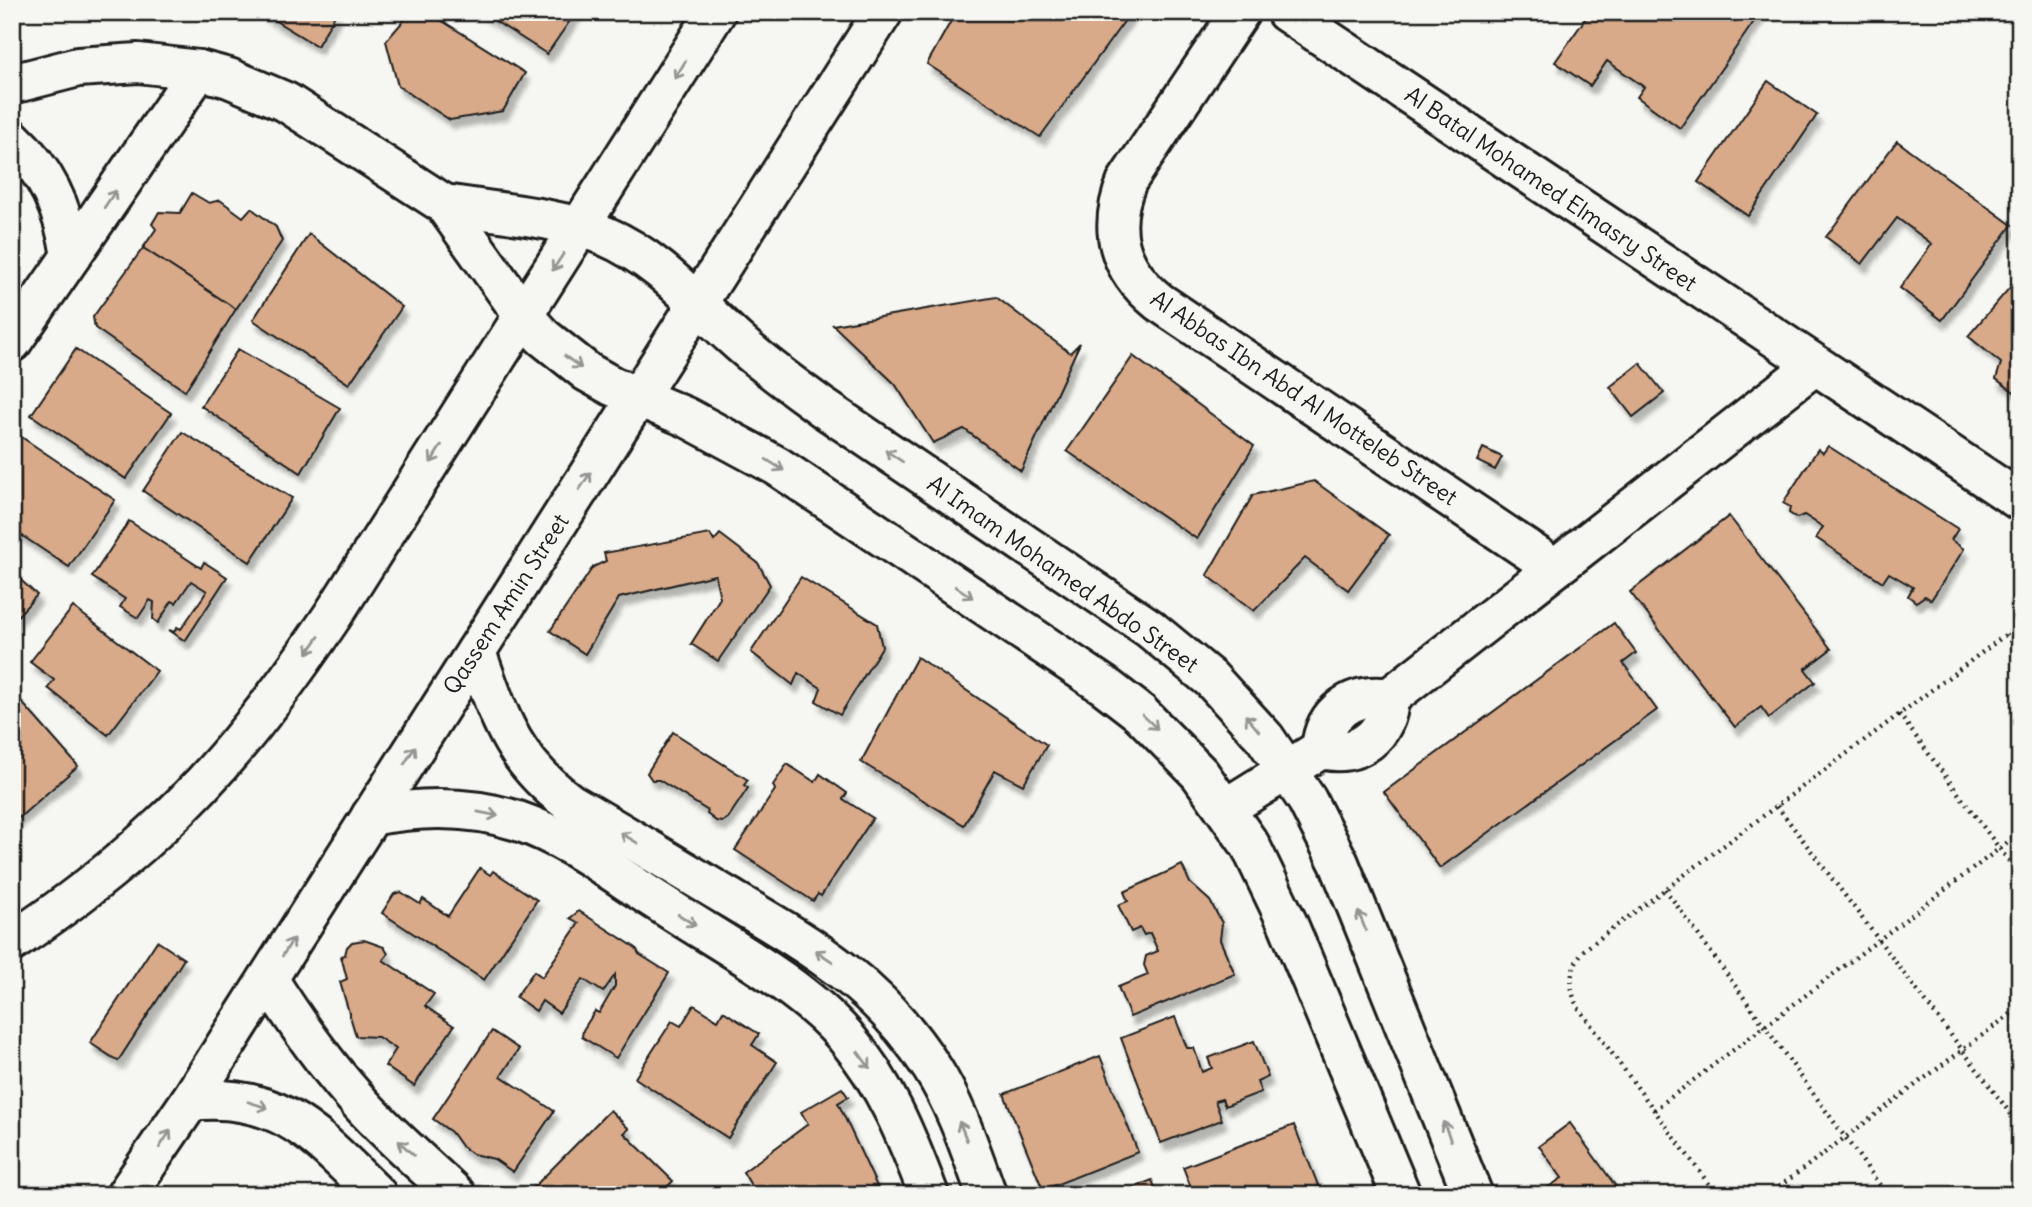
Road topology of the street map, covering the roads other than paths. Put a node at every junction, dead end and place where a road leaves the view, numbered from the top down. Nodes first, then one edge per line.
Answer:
1 (716, 12) edge
2 (883, 12) edge
3 (1240, 12) edge
4 (1286, 12) edge
5 (199, 70) junction
6 (12, 84) edge
7 (12, 139) edge
8 (444, 204) junction
9 (580, 226) junction
10 (71, 256) junction
11 (697, 305) junction
12 (523, 315) junction
13 (12, 342) edge
14 (1815, 365) junction
15 (638, 397) junction
16 (2020, 501) edge
17 (1555, 568) junction
18 (476, 652) junction
19 (1389, 698) junction
20 (1321, 749) junction
21 (1289, 770) junction
22 (1226, 808) junction
23 (372, 816) junction
24 (12, 942) edge
25 (268, 979) junction
26 (190, 1101) junction
27 (363, 1107) junction
28 (326, 1146) junction
29 (126, 1195) edge
30 (377, 1195) edge
31 (456, 1195) edge
32 (929, 1195) edge
33 (987, 1195) edge
34 (1401, 1195) edge
35 (1473, 1195) edge

1 -> 9 street
2 - 11 street, Qassem Amin Street
3 - 17 street, Al Abbas Ibn Abd Al Motteleb Street
4 - 14 street, Al Batal Mohamed Elmasry Street
5 - 6 street
5 - 8 street
10 -> 5 street
7 - 10 street
8 - 9 street, Al Imam Mohamed Abdo Street
8 - 12 street
9 - 11 street, Al Imam Mohamed Abdo Street
9 -> 12 street
10 - 13 street
11 - 15 street, Qassem Amin Street
21 -> 11 street, Al Imam Mohamed Abdo Street
12 -> 15 street
12 -> 24 street
14 - 16 street, Al Batal Mohamed Elmasry Street
14 - 17 street
18 -> 15 street, Qassem Amin Street
15 -> 22 street
17 - 19 street
23 -> 18 street, Qassem Amin Street
33 -> 18 street
19 - 20 street
19 - 20 street
20 - 21 street
21 - 22 street
35 -> 21 street, Al Imam Mohamed Abdo Street
22 - 34 street
25 -> 23 street, Qassem Amin Street
23 -> 32 street
25 - 26 street, Qassem Amin Street
25 - 27 street
26 -> 28 street
29 -> 26 street, Qassem Amin Street
27 - 28 street
31 -> 27 street
28 - 30 street

